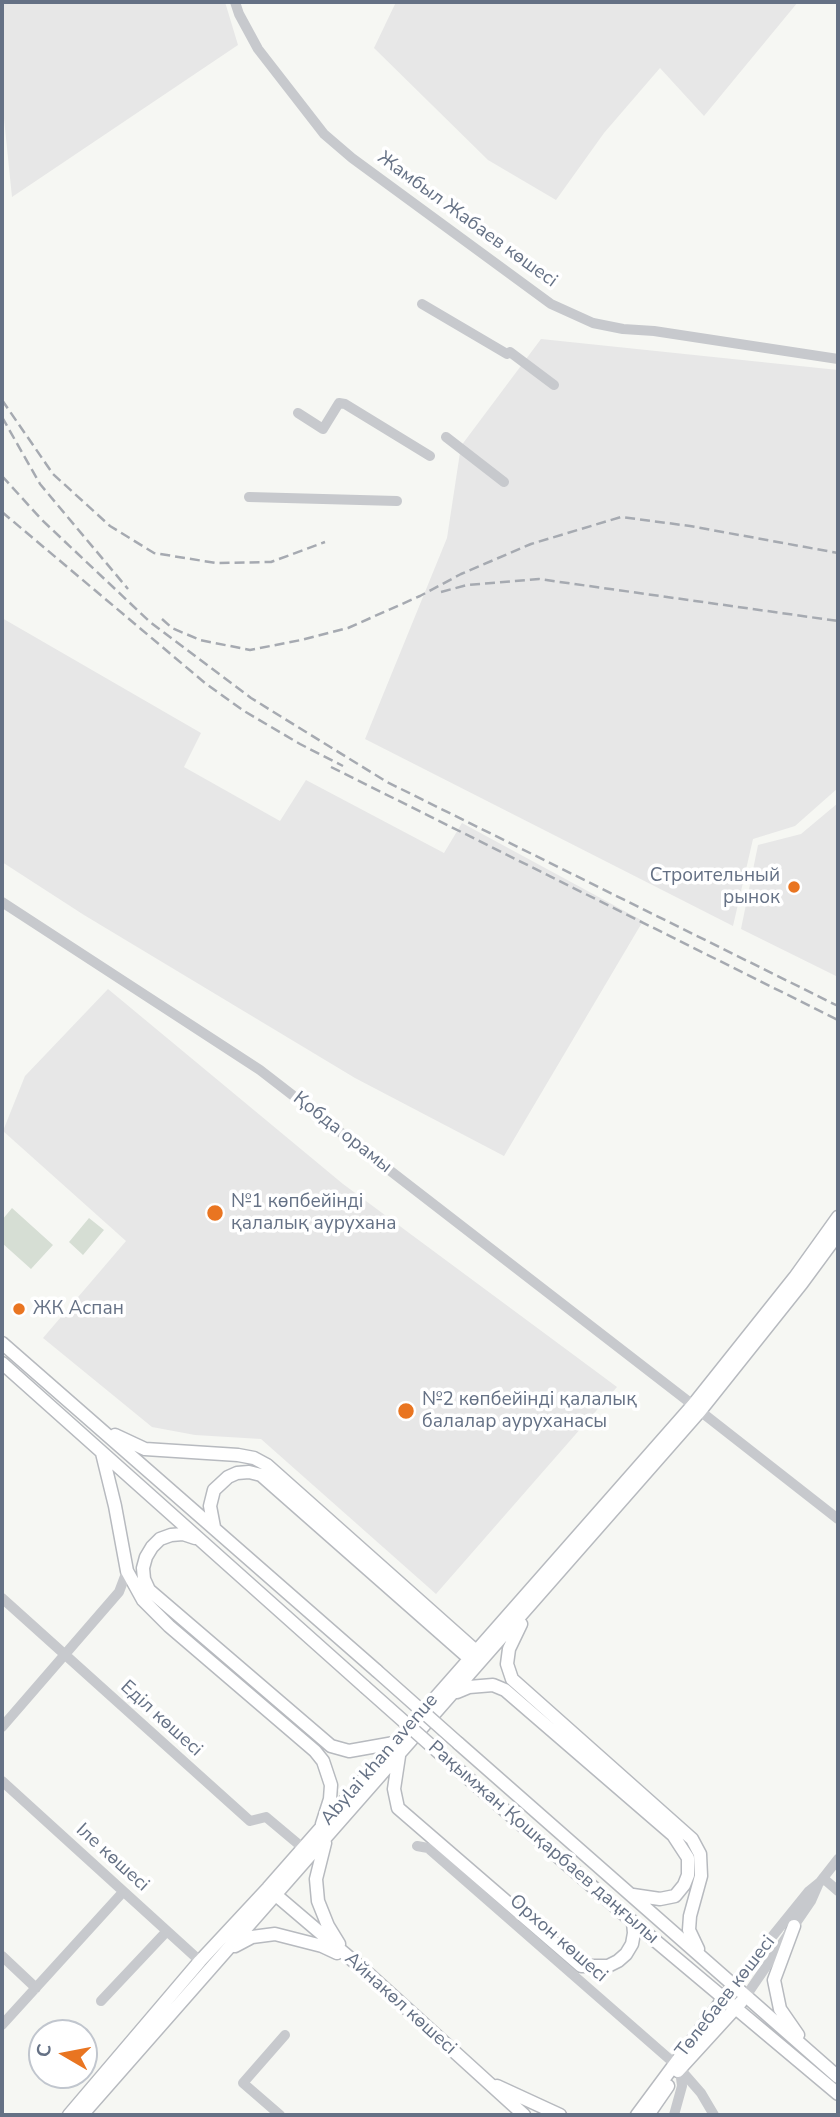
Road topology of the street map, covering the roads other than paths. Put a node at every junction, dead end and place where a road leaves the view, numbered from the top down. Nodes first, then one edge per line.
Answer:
1 (235, 2) edge
2 (422, 304) dead end
3 (838, 359) edge
4 (554, 385) dead end
5 (298, 413) dead end
6 (446, 437) dead end
7 (430, 456) dead end
8 (504, 482) dead end
9 (249, 497) dead end
10 (397, 501) dead end
11 (2, 902) edge
12 (838, 1217) edge
13 (838, 1234) edge
14 (2, 1343) edge
15 (2, 1363) edge
16 (696, 1408) junction
17 (99, 1428) junction
18 (102, 1452) junction
19 (838, 1519) edge
20 (214, 1527) junction
21 (203, 1544) junction
22 (127, 1571) junction
23 (2, 1598) edge
24 (527, 1611) junction
25 (65, 1654) junction
26 (473, 1655) junction
27 (443, 1703) junction
28 (2, 1727) edge
29 (397, 1748) junction
30 (2, 1781) edge
31 (324, 1832) junction
32 (417, 1846) dead end
33 (303, 1848) junction
34 (838, 1859) edge
35 (821, 1880) junction
36 (272, 1891) junction
37 (838, 1891) edge
38 (123, 1892) junction
39 (632, 1895) junction
40 (633, 1922) junction
41 (794, 1926) junction
42 (167, 1931) junction
43 (223, 1954) junction
44 (2, 1956) edge
45 (704, 1958) junction
46 (200, 1961) junction
47 (355, 1963) junction
48 (733, 1985) junction
49 (36, 1988) junction
50 (746, 1996) junction
51 (724, 1997) junction
52 (101, 2001) dead end
53 (737, 2007) junction
54 (2, 2025) edge
55 (285, 2035) dead end
56 (805, 2047) junction
57 (822, 2062) junction
58 (677, 2066) junction
59 (838, 2071) edge
60 (838, 2077) edge
61 (663, 2079) junction
62 (487, 2082) junction
63 (838, 2094) edge
64 (68, 2115) edge
65 (82, 2115) edge
66 (280, 2115) edge
67 (524, 2115) edge
68 (560, 2115) edge
69 (629, 2115) edge
70 (637, 2115) edge
71 (648, 2115) edge
72 (674, 2115) edge
73 (714, 2115) edge

1 - 3 street, Жамбыл Жабаев көшесі
2 - 4 street
5 - 7 street
6 - 8 street
9 - 10 street
11 - 16 street, Қобда орамы
12 - 16 main road
13 - 16 main road
14 - 17 main road, Рақымжан Қошқарбаев даңғылы
15 - 18 main road, Рақымжан Қошқарбаев даңғылы
16 - 19 street, Қобда орамы
16 - 24 main road, Abylai khan avenue
16 - 26 main road, Abylai khan avenue
17 - 20 main road, Рақымжан Қошқарбаев даңғылы
17 - 26 main road
18 - 21 main road, Рақымжан Қошқарбаев даңғылы
18 - 22 main road
20 - 26 main road
20 - 39 main road, Рақымжан Қошқарбаев даңғылы, bridge
21 - 29 main road
21 - 40 main road, Рақымжан Қошқарбаев даңғылы, bridge
22 - 25 street
22 - 31 main road
23 - 25 street, Еділ көшесі
24 - 27 main road, Abylai khan avenue
24 - 45 main road
25 - 28 street
25 - 33 street, Еділ көшесі
26 - 29 main road, Abylai khan avenue
27 - 29 main road, Abylai khan avenue
27 - 39 main road
29 - 31 main road, Abylai khan avenue
29 - 40 main road
30 - 38 street, Іле көшесі
31 - 33 main road, Abylai khan avenue
31 - 36 main road, Abylai khan avenue
31 - 47 main road
32 - 58 street, Орхон көшесі
33 - 36 main road, Abylai khan avenue
34 - 35 street, Төлебаев көшесі
35 - 37 street
35 - 41 street, Төлебаев көшесі
35 - 48 street, Төлебаев көшесі
36 - 43 main road, Abylai khan avenue
36 - 46 main road, Abylai khan avenue
36 - 47 main road, Айнакөл көшесі
38 - 42 street, Іле көшесі
38 - 49 street
39 - 45 main road, Рақымжан Қошқарбаев даңғылы
40 - 51 main road, Рақымжан Қошқарбаев даңғылы
41 - 50 street, Төлебаев көшесі
41 - 56 main road
42 - 46 street, Іле көшесі
42 - 52 street
43 - 47 main road
43 - 65 main road, Abylai khan avenue
44 - 49 street
45 - 48 main road, Рақымжан Қошқарбаев даңғылы
46 - 64 main road, Abylai khan avenue
47 - 62 main road, Айнакөл көшесі
48 - 50 main road, Рақымжан Қошқарбаев даңғылы
48 - 51 main road, Төлебаев көшесі
49 - 54 street
50 - 53 main road, Төлебаев көшесі
50 - 56 main road
51 - 53 main road, Рақымжан Қошқарбаев даңғылы
51 - 58 main road, Төлебаев көшесі
53 - 58 main road, Төлебаев көшесі
53 - 63 main road, Рақымжан Қошқарбаев даңғылы
55 - 66 street
56 - 57 main road
57 - 59 main road
57 - 60 main road
58 - 61 main road, Төлебаев көшесі
58 - 71 main road, Төлебаев көшесі
58 - 72 street
58 - 73 street, Орхон көшесі
61 - 69 main road
61 - 70 main road, Төлебаев көшесі
62 - 67 main road, Айнакөл көшесі
62 - 68 main road

